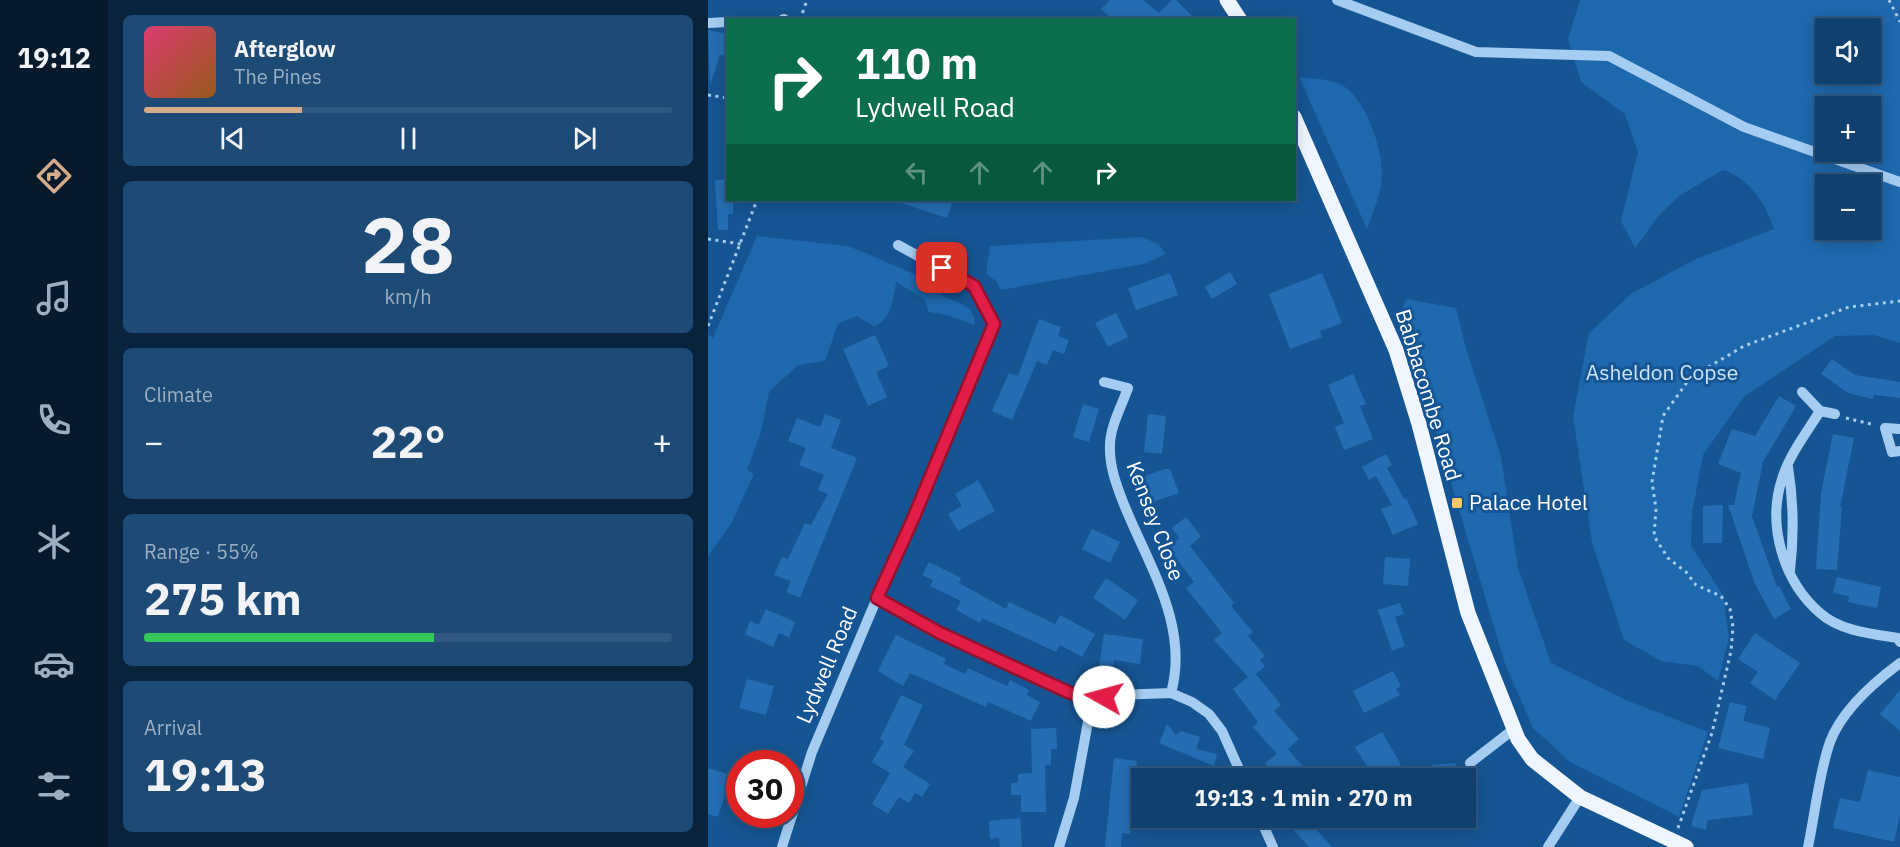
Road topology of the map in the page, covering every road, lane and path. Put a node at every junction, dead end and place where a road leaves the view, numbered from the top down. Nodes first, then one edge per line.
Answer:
1 (807, 0) edge
2 (1227, 0) edge
3 (1337, 0) edge
4 (1888, 0) edge
5 (801, 18) edge
6 (1239, 18) edge
7 (708, 22) edge
8 (726, 22) edge
9 (1900, 22) edge
10 (708, 95) edge
11 (726, 98) edge
12 (1296, 122) edge
13 (1900, 182) edge
14 (757, 201) edge
15 (708, 239) edge
16 (741, 244) junction
17 (898, 245) dead end
18 (1900, 301) edge
19 (708, 326) edge
20 (1104, 382) dead end
21 (1802, 392) dead end
22 (1820, 411) junction
23 (1835, 414) joint
24 (1885, 428) junction
25 (1900, 429) edge
26 (1900, 452) edge
27 (1788, 466) junction
28 (1794, 501) junction
29 (1776, 504) junction
30 (1795, 528) junction
31 (1777, 532) junction
32 (1790, 572) junction
33 (877, 598) junction
34 (1900, 642) edge
35 (1900, 663) edge
36 (1171, 693) junction
37 (1092, 700) junction
38 (1514, 729) junction
39 (1470, 763) dead end
40 (1238, 768) edge
41 (1580, 797) junction
42 (1264, 828) edge
43 (1679, 844) edge
44 (782, 847) edge
45 (1059, 847) edge
46 (1273, 847) edge
47 (1548, 847) edge
48 (1808, 847) edge

1 - 5 path
2 - 6 main road
3 - 13 street
4 - 9 path
7 - 8 street
10 - 11 path
12 - 38 main road, Babbacombe Road
14 - 16 path
15 - 16 path
16 - 19 path
17 - 33 street, Lydwell Road
18 - 43 path
20 - 36 street, Kensey Close
21 - 22 street
22 - 23 street
22 - 27 street
23 - 24 path
24 - 25 street
24 - 26 street
27 - 28 street
27 - 29 street
28 - 29 street
28 - 30 street
29 - 31 street
30 - 31 street
30 - 32 street
31 - 32 street
32 - 34 street
33 - 37 street
33 - 44 street, Lydwell Road
35 - 48 street
36 - 37 street
36 - 40 street
37 - 45 street
38 - 39 street
38 - 41 main road, Babbacombe Road
41 - 43 main road, Babbacombe Road
41 - 47 street
42 - 46 street

